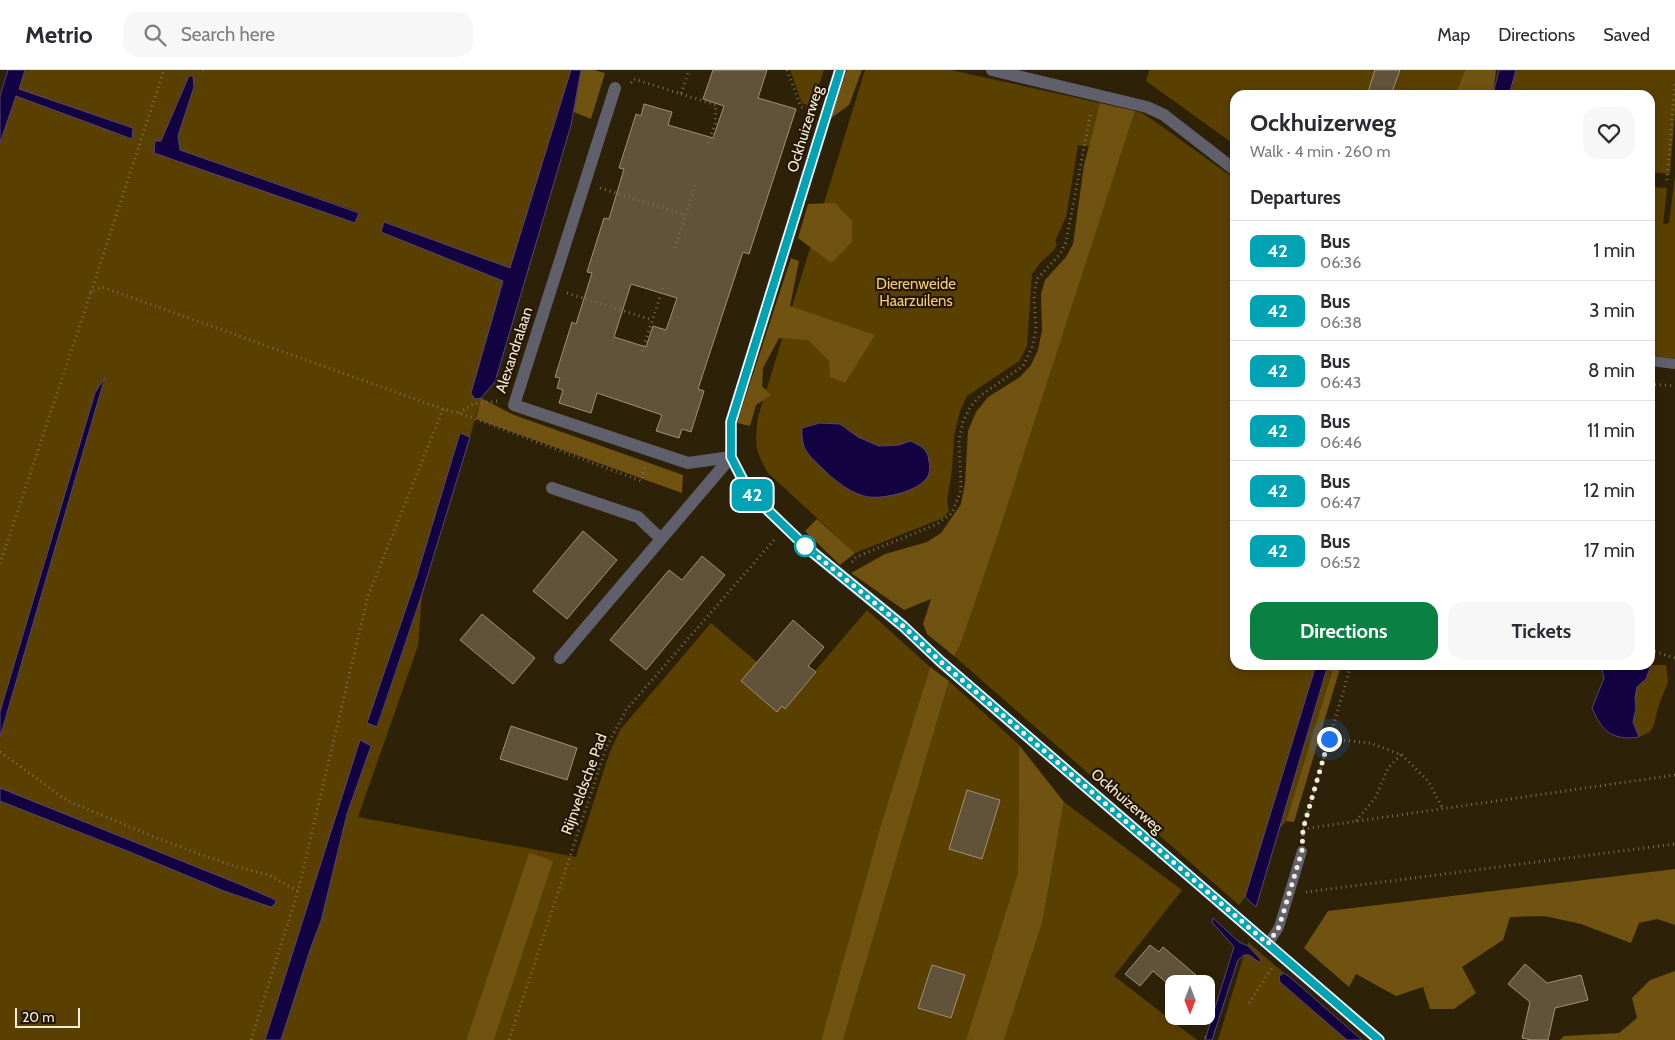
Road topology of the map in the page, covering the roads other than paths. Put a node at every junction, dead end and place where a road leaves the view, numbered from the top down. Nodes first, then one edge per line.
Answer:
1 (840, 70) edge
2 (992, 70) edge
3 (615, 88) road end
4 (1230, 166) edge
5 (1655, 362) edge
6 (1675, 364) edge
7 (731, 457) junction
8 (552, 488) dead end
9 (662, 539) junction
10 (560, 658) dead end
11 (1302, 851) road end
12 (1268, 944) junction
13 (1379, 1040) edge

1 - 7 street, Ockhuizerweg
2 - 4 street
3 - 7 street, Alexandralaan
5 - 6 lane
7 - 9 street
7 - 12 street, Ockhuizerweg
8 - 9 street
9 - 10 street
11 - 12 lane
12 - 13 street, Ockhuizerweg

